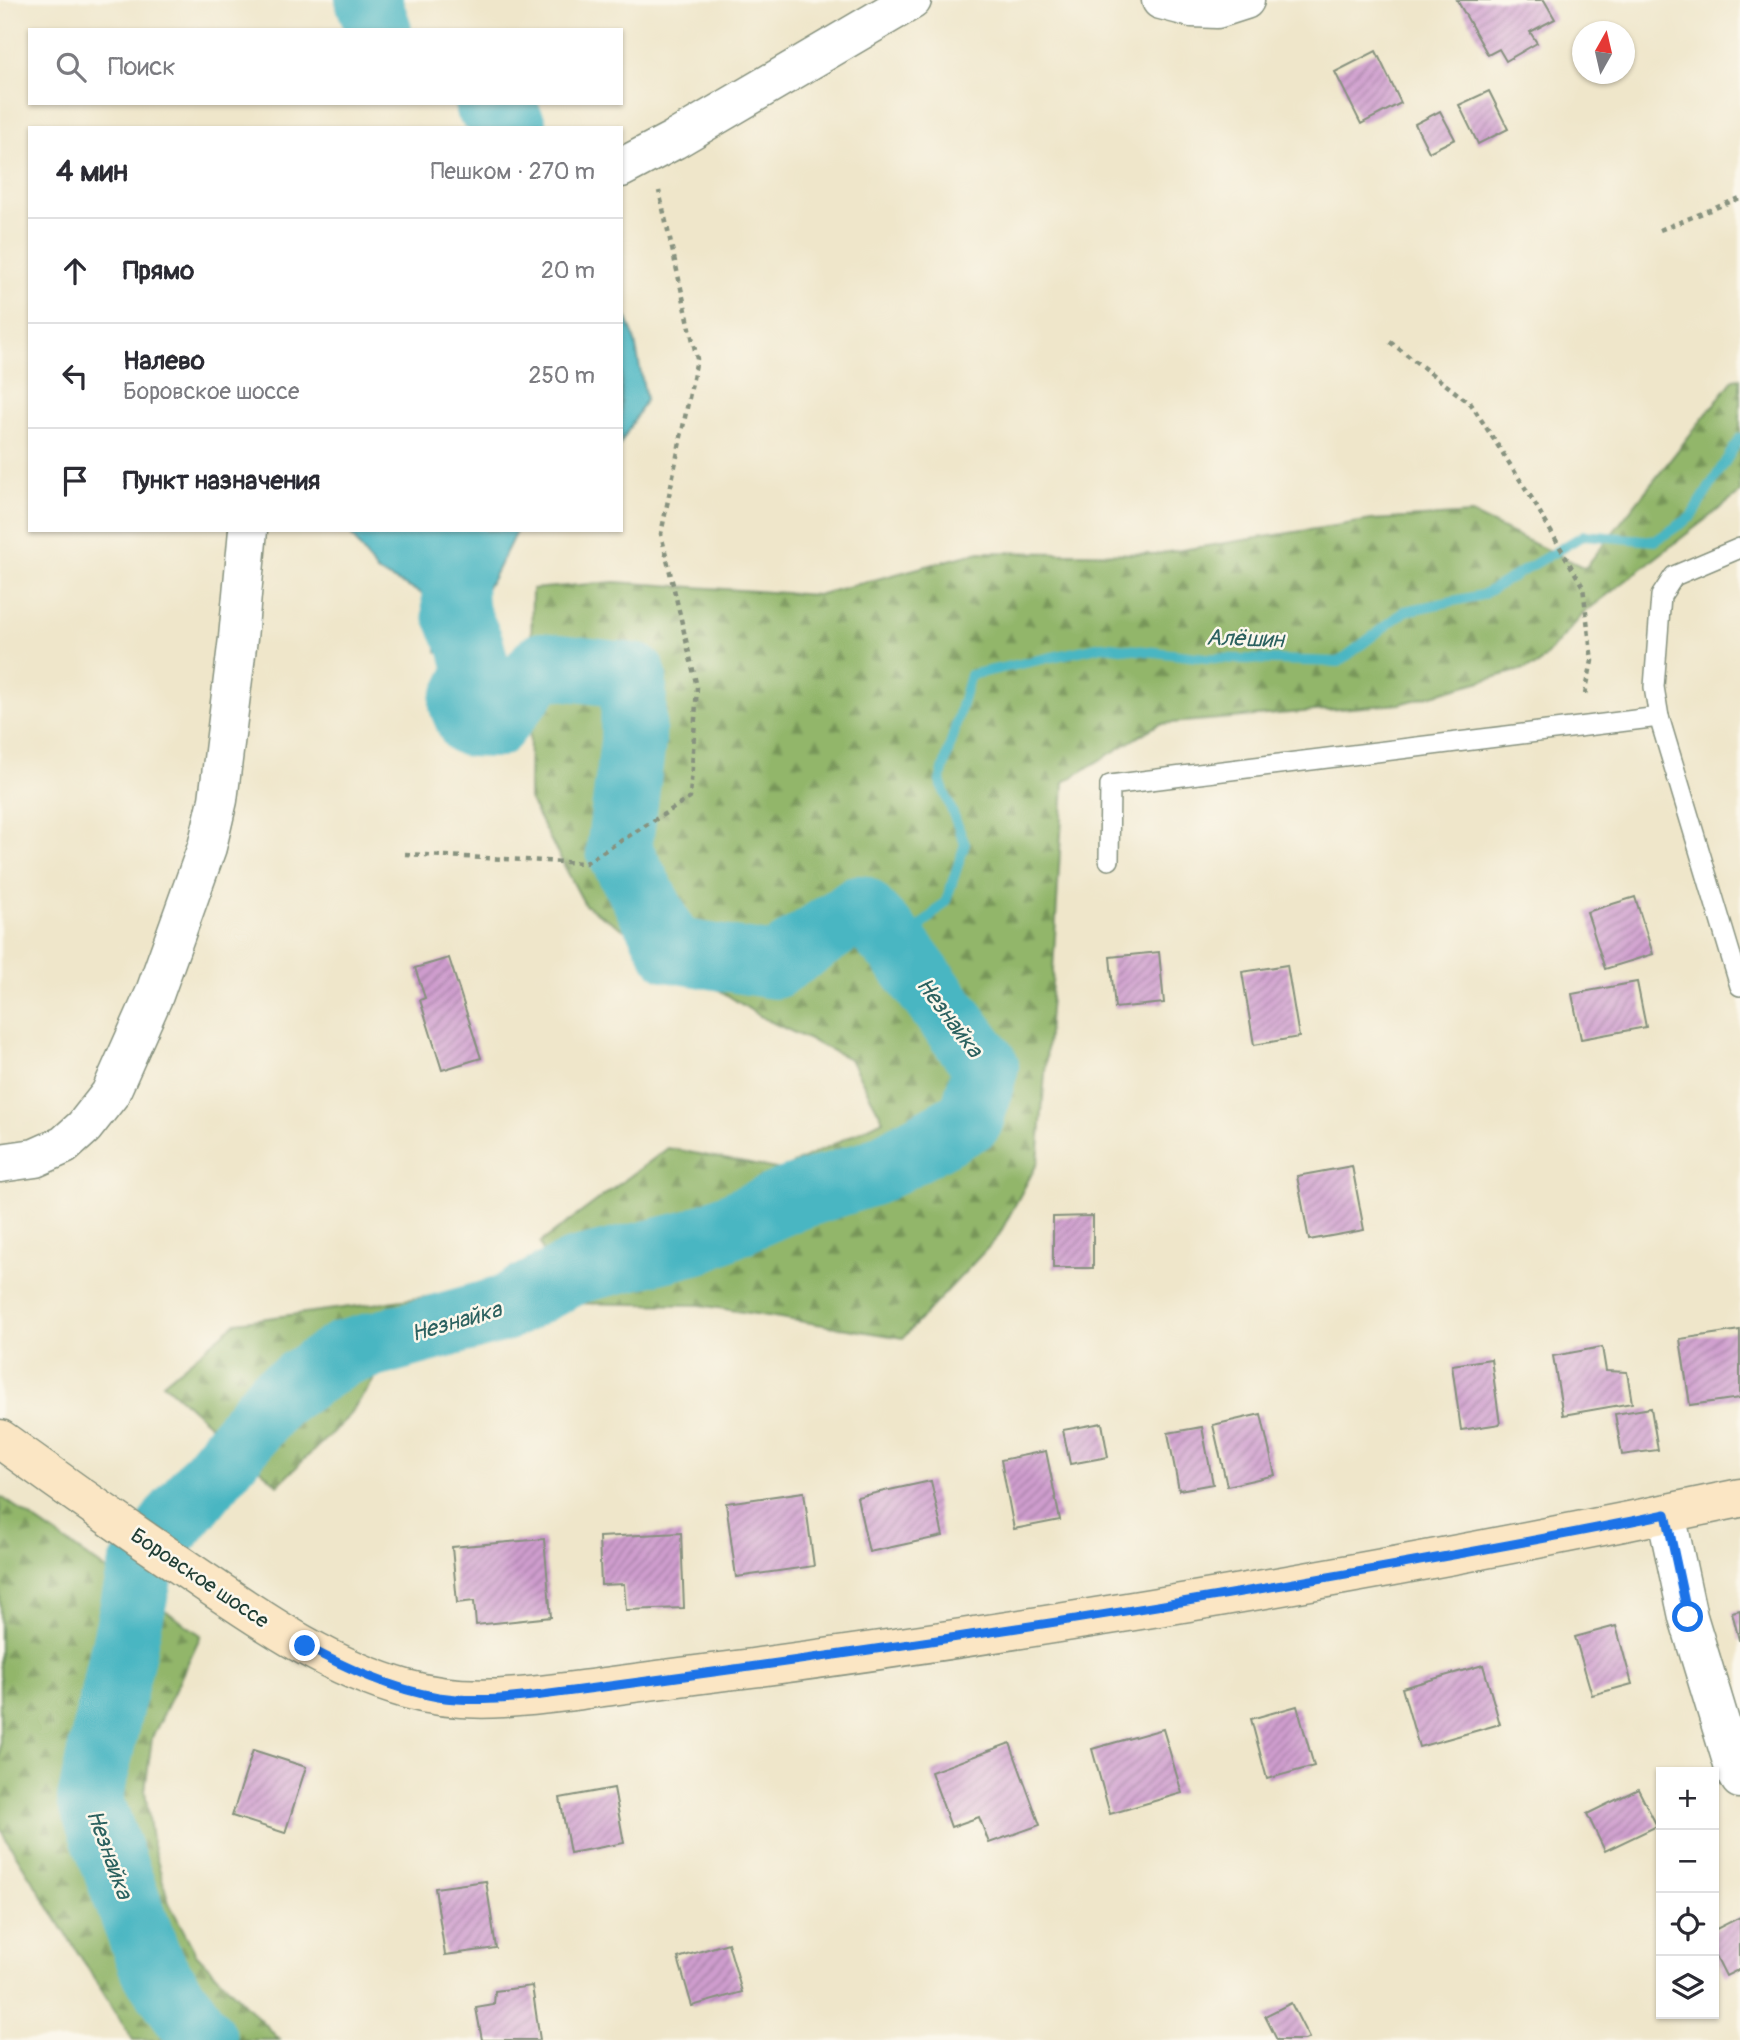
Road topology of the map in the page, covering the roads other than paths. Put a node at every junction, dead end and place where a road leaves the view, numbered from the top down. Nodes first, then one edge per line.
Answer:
1 (912, 0) edge
2 (1161, 0) edge
3 (1245, 0) edge
4 (636, 160) edge
5 (248, 532) edge
6 (1740, 548) edge
7 (1659, 717) junction
8 (1109, 860) dead end
9 (1740, 986) edge
10 (0, 1163) edge
11 (0, 1439) edge
12 (1740, 1498) edge
13 (1666, 1514) junction
14 (1740, 1779) edge

1 - 4 street
2 - 3 street
5 - 10 street
6 - 7 lane
7 - 8 lane
7 - 9 lane
11 - 13 main road, Боровское шоссе
12 - 13 main road, Боровское шоссе
13 - 14 street

